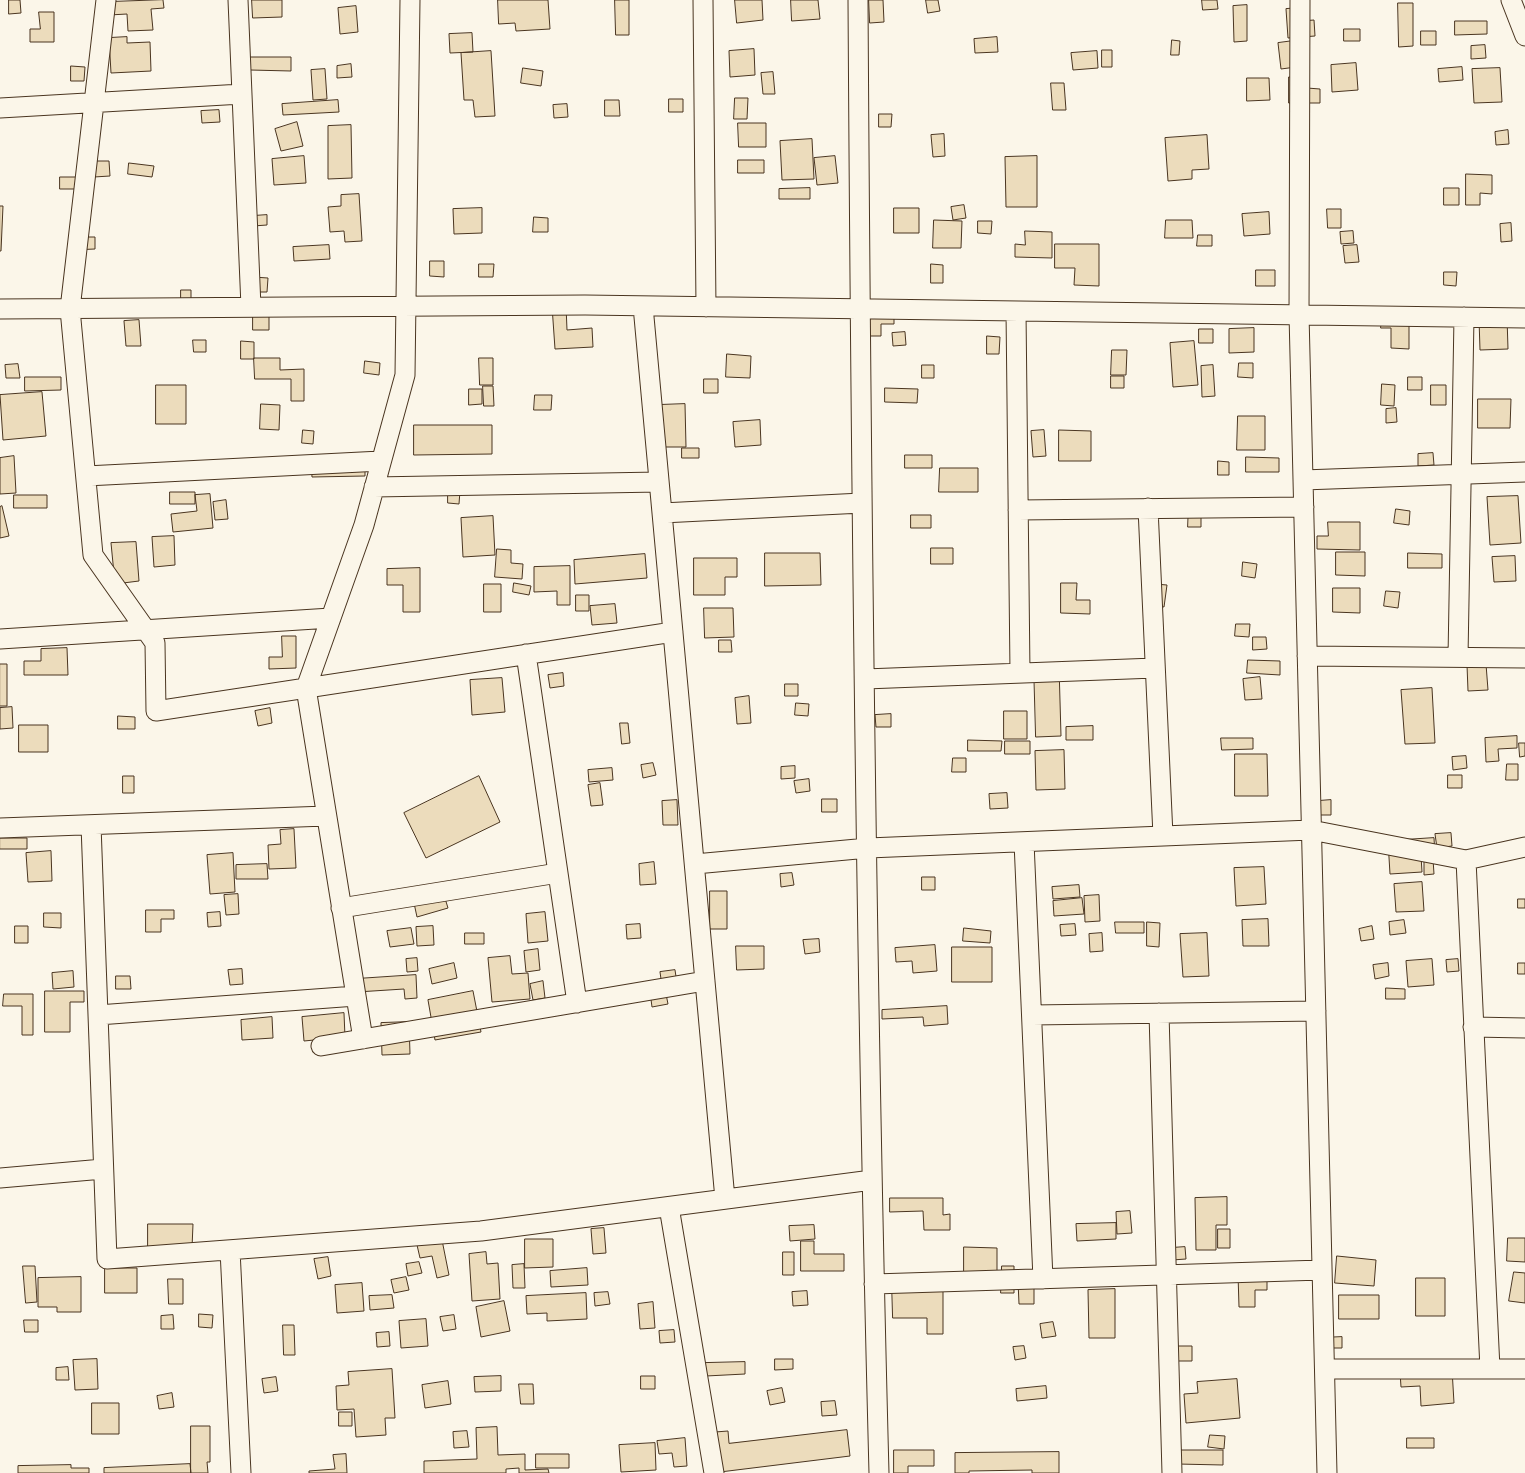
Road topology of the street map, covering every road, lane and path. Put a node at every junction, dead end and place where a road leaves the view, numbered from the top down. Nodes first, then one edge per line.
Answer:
1 (106, 0) edge
2 (238, 0) edge
3 (410, 0) edge
4 (703, 0) edge
5 (858, 0) edge
6 (1300, 0) edge
7 (1512, 0) edge
8 (1525, 36) edge
9 (242, 94) junction
10 (94, 103) junction
11 (0, 108) edge
12 (406, 306) junction
13 (643, 306) junction
14 (251, 307) junction
15 (706, 307) junction
16 (0, 309) edge
17 (70, 309) junction
18 (860, 309) junction
19 (1016, 311) junction
20 (1299, 314) junction
21 (1464, 317) junction
22 (1525, 318) edge
23 (381, 461) junction
24 (1525, 472) edge
25 (1461, 474) junction
26 (86, 476) junction
27 (1303, 480) junction
28 (659, 482) junction
29 (374, 487) junction
30 (862, 503) junction
31 (1304, 507) junction
32 (1148, 508) junction
33 (1018, 510) junction
34 (662, 513) junction
35 (331, 618) junction
36 (146, 630) junction
37 (673, 632) junction
38 (0, 639) edge
39 (526, 654) junction
40 (1307, 656) junction
41 (1458, 657) junction
42 (1525, 658) edge
43 (1155, 668) junction
44 (1020, 673) junction
45 (865, 679) junction
46 (306, 688) junction
47 (326, 816) junction
48 (92, 825) junction
49 (0, 828) edge
50 (1312, 830) junction
51 (1163, 836) junction
52 (1024, 842) junction
53 (1525, 847) edge
54 (868, 848) junction
55 (1466, 860) junction
56 (695, 864) junction
57 (558, 873) junction
58 (341, 908) junction
59 (705, 982) junction
60 (356, 996) junction
61 (577, 1003) junction
62 (1316, 1011) junction
63 (1159, 1013) junction
64 (98, 1015) junction
65 (1032, 1015) junction
66 (1474, 1027) junction
67 (1525, 1028) edge
68 (363, 1039) junction
69 (321, 1046) dead end
70 (104, 1169) junction
71 (0, 1178) edge
72 (872, 1180) junction
73 (725, 1200) junction
74 (669, 1207) junction
75 (230, 1250) junction
76 (1322, 1270) junction
77 (1166, 1275) junction
78 (1043, 1279) junction
79 (874, 1284) junction
80 (1325, 1369) junction
81 (1490, 1369) junction
82 (1525, 1369) edge
83 (241, 1473) edge
84 (714, 1473) edge
85 (879, 1473) edge
86 (1172, 1473) edge
87 (1327, 1473) edge

1 - 10 street
2 - 9 street
3 - 12 street
4 - 15 street
5 - 18 street
6 - 20 street
7 - 8 street
9 - 10 street
9 - 14 street
10 - 11 street
10 - 17 street
12 - 13 street
12 - 14 street
12 - 23 street
13 - 15 street
13 - 28 street
14 - 17 street
15 - 18 street
16 - 17 street
17 - 26 street
18 - 19 street
18 - 30 street
19 - 20 street
19 - 33 street
20 - 21 street
20 - 27 street
21 - 22 street
21 - 25 street
23 - 26 street
23 - 29 street
24 - 25 street
25 - 27 street
25 - 41 street
26 - 36 street
27 - 31 street
28 - 29 street
28 - 34 street
29 - 35 street
30 - 34 street
30 - 45 street
31 - 32 street
31 - 40 street
32 - 33 street
32 - 43 street
33 - 44 street
34 - 37 street
35 - 36 street
35 - 46 street
36 - 38 street
36 - 46 street
37 - 39 street
37 - 56 street
39 - 46 street
39 - 57 street
40 - 41 street
40 - 50 street
41 - 42 street
43 - 44 street
43 - 51 street
44 - 45 street
45 - 54 street
46 - 47 street
47 - 48 street
47 - 58 street
48 - 49 street
48 - 64 street
50 - 51 street
50 - 55 street
50 - 62 street
51 - 52 street
52 - 54 street
52 - 65 street
53 - 55 street
54 - 56 street
54 - 72 street
55 - 66 street
56 - 59 street
57 - 58 street
57 - 61 street
58 - 60 street
59 - 61 street
59 - 73 street
60 - 64 street
60 - 68 street
61 - 68 street
62 - 63 street
62 - 76 street
63 - 65 street
63 - 77 street
64 - 70 street
65 - 78 street
66 - 67 street
66 - 81 street
68 - 69 street
70 - 71 street
70 - 75 street
72 - 73 street
72 - 79 street
73 - 74 street
74 - 75 street
74 - 84 street
75 - 83 street
76 - 77 street
76 - 80 street
77 - 78 street
77 - 86 street
78 - 79 street
79 - 85 street
80 - 81 street
80 - 87 street
81 - 82 street

